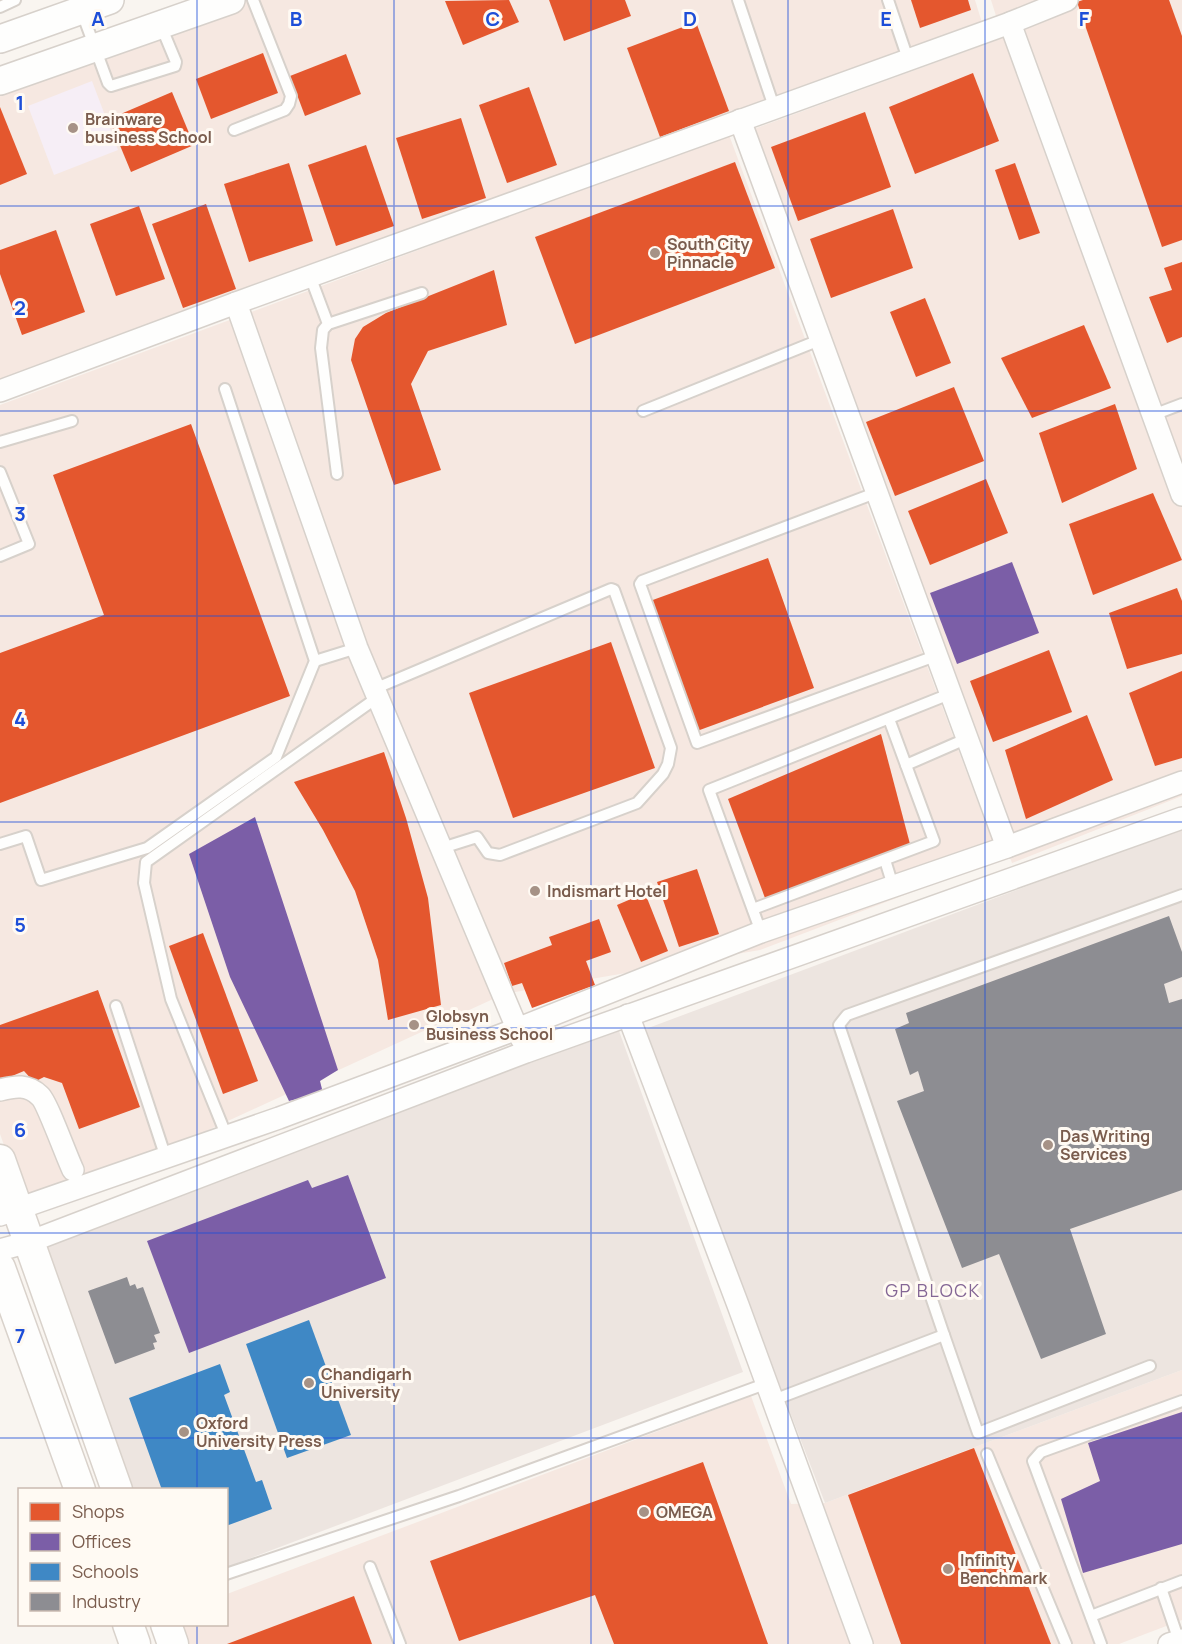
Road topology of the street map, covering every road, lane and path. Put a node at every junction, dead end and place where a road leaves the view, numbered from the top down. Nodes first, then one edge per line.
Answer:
1 (15, 0) edge
2 (110, 0) edge
3 (231, 0) edge
4 (254, 0) edge
5 (738, 0) edge
6 (888, 0) edge
7 (1067, 0) edge
8 (0, 7) edge
9 (81, 10) junction
10 (1011, 23) junction
11 (160, 24) junction
12 (0, 39) edge
13 (95, 47) junction
14 (908, 59) junction
15 (0, 81) edge
16 (774, 107) junction
17 (740, 120) junction
18 (234, 130) dead end
19 (310, 276) junction
20 (422, 292) dead end
21 (236, 303) junction
22 (327, 324) junction
23 (822, 339) junction
24 (225, 389) dead end
25 (0, 392) edge
26 (1182, 404) edge
27 (643, 411) dead end
28 (1153, 415) junction
29 (72, 421) dead end
30 (0, 442) edge
31 (0, 472) edge
32 (337, 474) dead end
33 (878, 492) junction
34 (1182, 495) edge
35 (0, 556) edge
36 (357, 648) junction
37 (938, 655) junction
38 (315, 661) junction
39 (376, 693) junction
40 (952, 693) junction
41 (889, 719) junction
42 (968, 738) junction
43 (906, 765) junction
44 (1182, 782) edge
45 (1182, 818) edge
46 (0, 844) edge
47 (1007, 847) junction
48 (442, 848) junction
49 (885, 860) junction
50 (893, 886) junction
51 (1182, 895) edge
52 (753, 909) junction
53 (761, 932) junction
54 (116, 1006) dead end
55 (628, 1015) junction
56 (517, 1029) junction
57 (526, 1052) junction
58 (0, 1090) edge
59 (227, 1137) junction
60 (166, 1158) junction
61 (0, 1160) edge
62 (72, 1170) dead end
63 (9, 1212) edge
64 (28, 1242) junction
65 (0, 1250) edge
66 (0, 1268) edge
67 (944, 1335) junction
68 (1150, 1366) dead end
69 (768, 1392) junction
70 (1182, 1401) edge
71 (987, 1454) dead end
72 (79, 1488) edge
73 (116, 1488) edge
74 (370, 1567) dead end
75 (228, 1573) edge
76 (1182, 1581) edge
77 (1161, 1588) junction
78 (1091, 1616) junction
79 (129, 1626) edge
80 (167, 1626) edge
81 (1177, 1641) edge
82 (135, 1644) edge
83 (173, 1644) edge
84 (400, 1644) edge
85 (862, 1644) edge
86 (1066, 1644) edge
87 (1101, 1644) edge

1 - 8 lane
2 - 9 street
3 - 11 street
4 - 18 lane
5 - 16 lane
6 - 14 lane
7 - 10 street
9 - 12 street
9 - 13 lane
10 - 14 street
10 - 28 street
11 - 13 street
11 - 13 lane
13 - 15 street
14 - 16 street
16 - 17 street
17 - 19 street
17 - 23 street
19 - 21 street
19 - 22 lane
20 - 22 lane
21 - 25 street
21 - 36 street
22 - 32 lane
23 - 27 lane
23 - 33 street
24 - 38 lane
26 - 28 lane
28 - 34 street
29 - 30 lane
31 - 35 lane
33 - 37 street
33 - 37 lane
36 - 38 lane
36 - 39 street
37 - 40 street
38 - 46 lane
39 - 48 street
39 - 48 lane
39 - 59 lane
40 - 41 lane
40 - 42 street
41 - 43 lane
41 - 52 lane
42 - 43 lane
42 - 47 street
43 - 49 lane
44 - 47 street
45 - 55 street
47 - 50 street
48 - 56 street
49 - 50 lane
49 - 52 lane
50 - 53 street
51 - 67 lane
52 - 53 lane
53 - 56 street
54 - 60 lane
55 - 57 street
55 - 69 street
56 - 57 street
56 - 59 street
57 - 64 street
58 - 62 street
59 - 60 street
60 - 63 street
61 - 63 main road
63 - 64 main road
64 - 65 street
64 - 73 main road
66 - 72 main road
67 - 68 lane
67 - 69 lane
69 - 75 lane
69 - 85 street
70 - 78 lane
71 - 86 lane
74 - 84 lane
76 - 77 lane
77 - 78 lane
77 - 81 lane
78 - 87 lane
79 - 82 main road
80 - 83 main road

